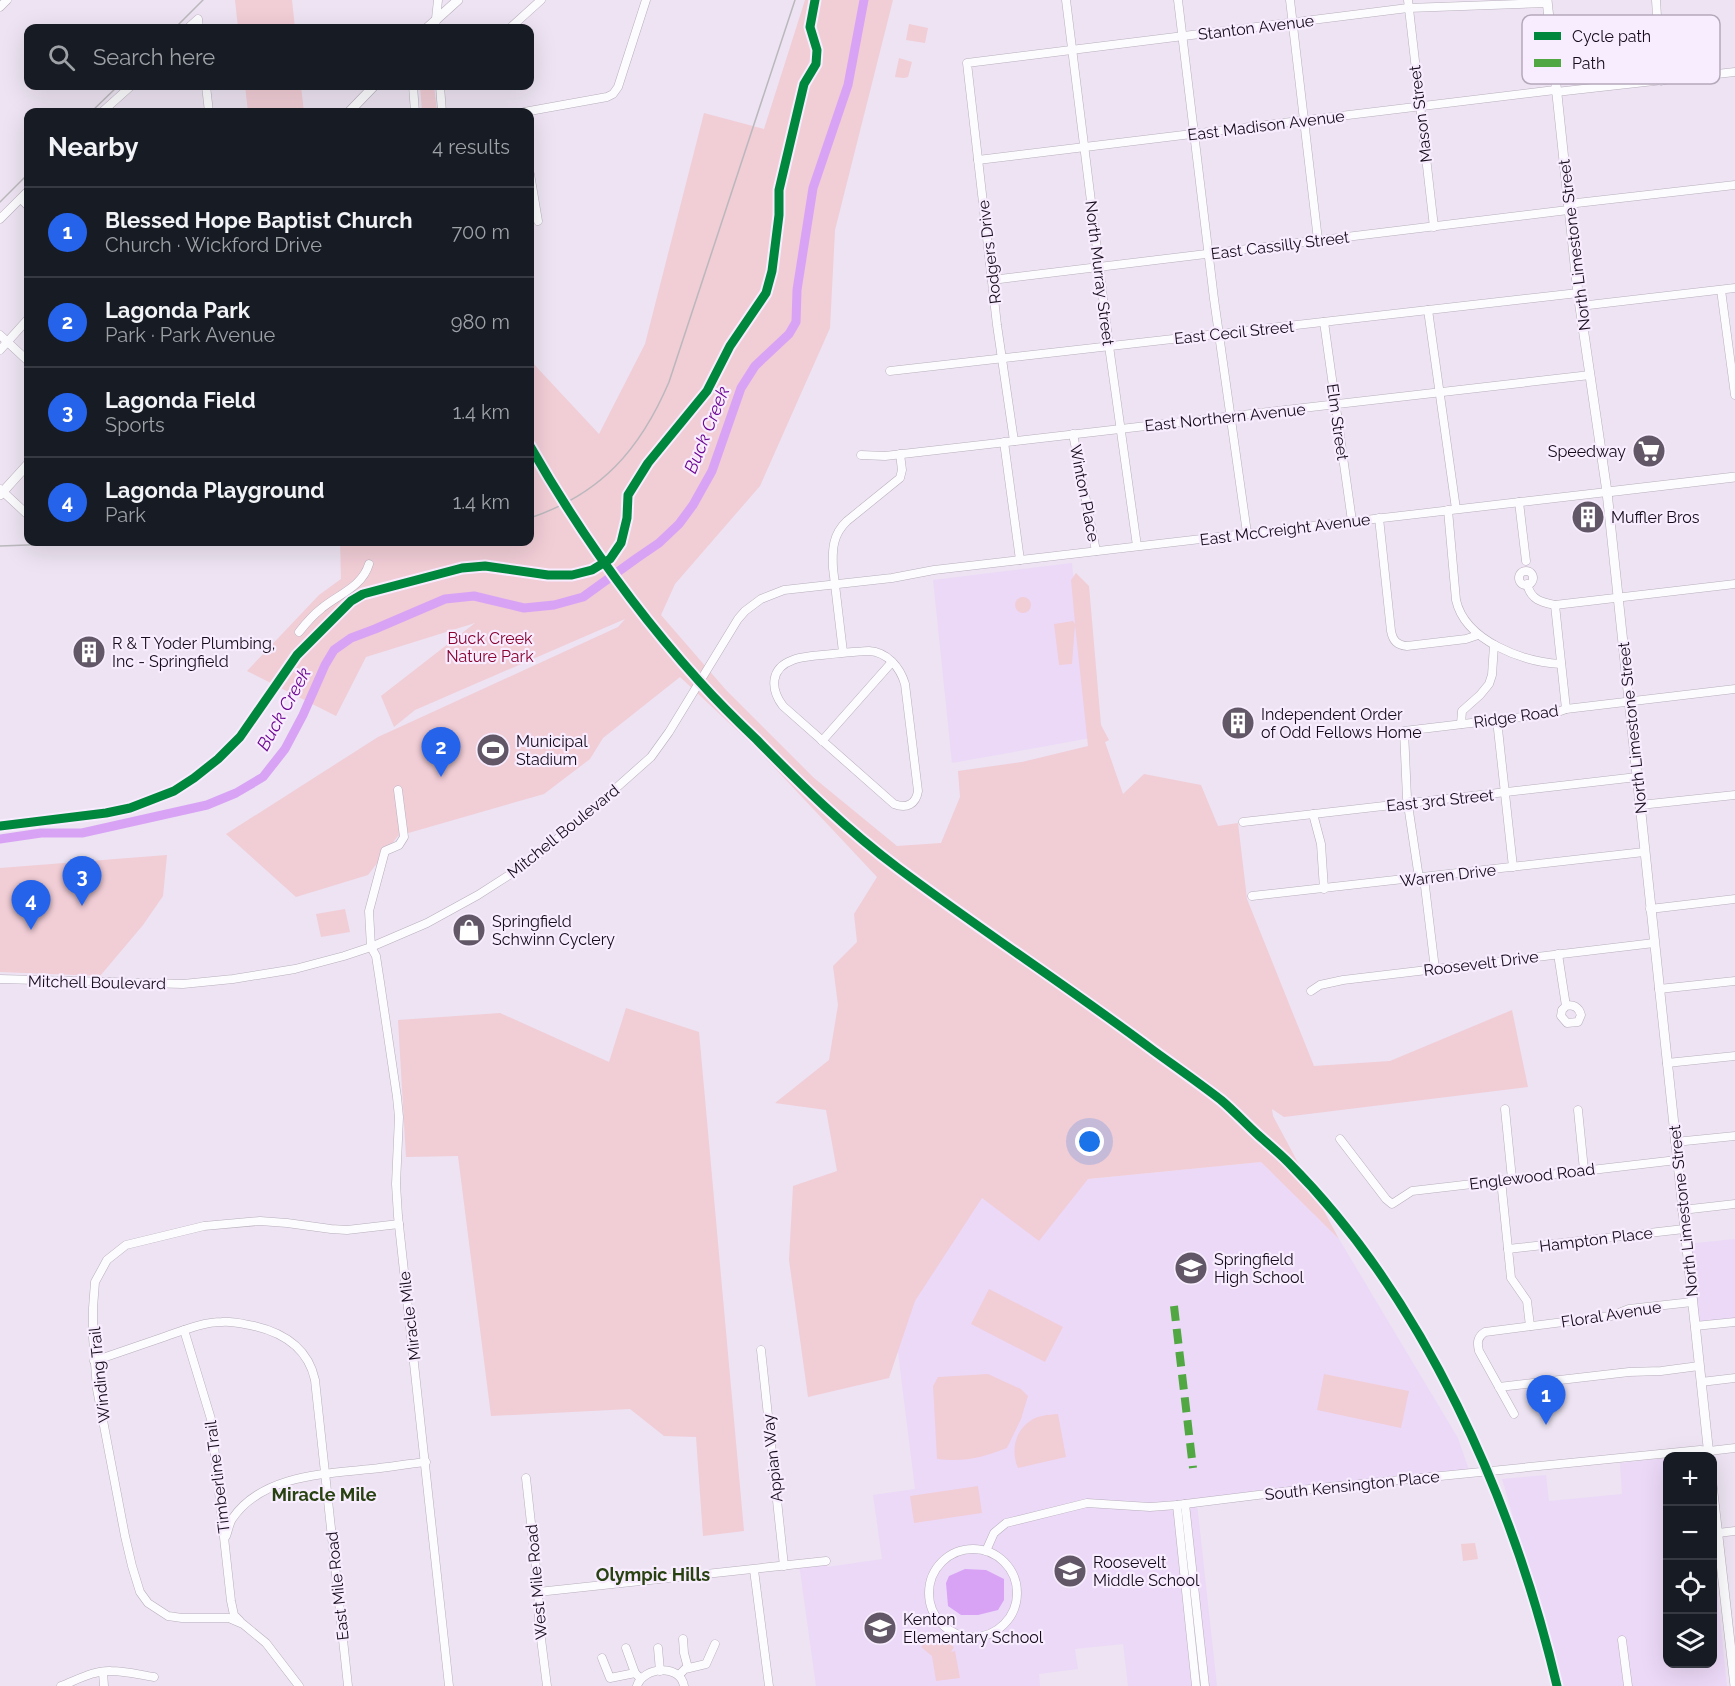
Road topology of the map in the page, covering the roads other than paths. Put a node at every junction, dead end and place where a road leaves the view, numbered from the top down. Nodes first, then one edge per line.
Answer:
1 (7, 0) edge
2 (438, 0) edge
3 (458, 0) edge
4 (541, 0) edge
5 (646, 0) edge
6 (1066, 0) edge
7 (1178, 0) edge
8 (1290, 0) edge
9 (1656, 0) edge
10 (1547, 2) edge
11 (1408, 4) edge
12 (0, 7) edge
13 (1657, 15) edge
14 (1292, 23) junction
15 (435, 24) edge
16 (436, 24) edge
17 (514, 24) edge
18 (1183, 36) junction
19 (1072, 50) junction
20 (967, 63) joint
21 (1735, 72) edge
22 (1720, 74) edge
23 (1555, 84) edge
24 (1630, 84) edge
25 (127, 90) edge
26 (206, 90) edge
27 (370, 90) edge
28 (413, 90) edge
29 (440, 90) edge
30 (1556, 91) junction
31 (1419, 107) junction
32 (106, 108) edge
33 (209, 108) edge
34 (353, 108) edge
35 (415, 108) edge
36 (442, 108) edge
37 (534, 110) edge
38 (1304, 121) junction
39 (1195, 134) junction
40 (1084, 147) junction
41 (978, 160) junction
42 (1735, 185) edge
43 (24, 196) edge
44 (534, 198) edge
45 (21, 199) junction
46 (24, 202) edge
47 (1568, 207) junction
48 (0, 219) edge
49 (538, 221) dead end
50 (1434, 227) junction
51 (1318, 240) junction
52 (1208, 254) junction
53 (1099, 267) junction
54 (992, 280) junction
55 (1735, 288) edge
56 (1721, 290) junction
57 (1578, 293) junction
58 (1580, 306) junction
59 (1428, 310) junction
60 (1324, 322) junction
61 (24, 324) edge
62 (0, 334) edge
63 (1219, 334) junction
64 (8, 342) junction
65 (1109, 346) junction
66 (0, 350) edge
67 (24, 357) edge
68 (1002, 358) junction
69 (890, 371) dead end
70 (1590, 375) junction
71 (1734, 377) edge
72 (1439, 393) junction
73 (1735, 395) edge
74 (1335, 405) junction
75 (1230, 417) junction
76 (1120, 429) junction
77 (1073, 434) junction
78 (1014, 441) junction
79 (1004, 442) junction
80 (900, 454) junction
81 (861, 455) dead end
82 (24, 468) edge
83 (1735, 477) edge
84 (1, 492) edge
85 (1607, 492) junction
86 (1518, 502) junction
87 (1452, 510) junction
88 (24, 512) edge
89 (1379, 518) junction
90 (1352, 521) junction
91 (1247, 533) junction
92 (1137, 546) junction
93 (1096, 551) junction
94 (1020, 560) junction
95 (1526, 561) dead end
96 (369, 564) dead end
97 (835, 584) junction
98 (1527, 584) dead end
99 (1735, 584) edge
100 (1617, 598) junction
101 (1555, 605) junction
102 (299, 632) dead end
103 (1478, 635) junction
104 (1494, 645) junction
105 (843, 652) junction
106 (892, 662) junction
107 (1561, 664) junction
108 (1735, 689) edge
109 (1629, 702) junction
110 (1566, 709) junction
111 (1497, 720) junction
112 (1461, 724) junction
113 (822, 741) junction
114 (1637, 777) junction
115 (398, 790) dead end
116 (1505, 792) junction
117 (1735, 795) edge
118 (1408, 803) junction
119 (1640, 805) junction
120 (1313, 814) junction
121 (1243, 822) dead end
122 (1644, 852) junction
123 (1513, 867) junction
124 (1422, 878) junction
125 (1324, 889) junction
126 (1252, 896) dead end
127 (1735, 899) edge
128 (1650, 909) junction
129 (1654, 943) junction
130 (371, 947) junction
131 (1558, 954) junction
132 (1435, 969) junction
133 (0, 979) edge
134 (1735, 981) edge
135 (1659, 989) junction
136 (1311, 991) dead end
137 (1566, 1006) dead end
138 (1735, 1056) edge
139 (1667, 1063) junction
140 (1505, 1109) dead end
141 (1578, 1110) dead end
142 (1735, 1136) edge
143 (1340, 1138) dead end
144 (1675, 1142) junction
145 (1677, 1160) junction
146 (1584, 1170) junction
147 (1512, 1179) junction
148 (1501, 1180) junction
149 (1735, 1204) edge
150 (1682, 1210) junction
151 (399, 1224) junction
152 (1684, 1229) junction
153 (1508, 1249) junction
154 (1692, 1302) junction
155 (1735, 1322) edge
156 (1530, 1326) junction
157 (1695, 1326) junction
158 (184, 1330) junction
159 (760, 1350) dead end
160 (94, 1361) junction
161 (1700, 1366) junction
162 (1735, 1378) edge
163 (1701, 1382) junction
164 (1499, 1387) junction
165 (1514, 1414) dead end
166 (1735, 1448) edge
167 (1678, 1452) edge
168 (1704, 1452) edge
169 (1709, 1452) edge
170 (1717, 1452) edge
171 (1663, 1454) edge
172 (426, 1462) junction
173 (325, 1474) junction
174 (526, 1478) dead end
175 (1181, 1504) junction
176 (1715, 1506) edge
177 (1735, 1531) edge
178 (1718, 1533) junction
179 (225, 1541) junction
180 (986, 1551) junction
181 (826, 1561) dead end
182 (784, 1566) junction
183 (754, 1570) junction
184 (538, 1592) junction
185 (1731, 1613) edge
186 (243, 1624) junction
187 (683, 1639) dead end
188 (1622, 1640) dead end
189 (715, 1644) dead end
190 (626, 1648) dead end
191 (658, 1648) dead end
192 (602, 1658) dead end
193 (688, 1668) junction
194 (660, 1671) junction
195 (103, 1672) junction
196 (679, 1675) junction
197 (154, 1677) dead end
198 (637, 1679) edge
199 (297, 1685) edge
200 (61, 1686) edge
201 (104, 1686) edge
202 (348, 1686) edge
203 (449, 1686) edge
204 (547, 1686) edge
205 (684, 1686) edge
206 (769, 1686) edge
207 (1196, 1686) edge
208 (1205, 1686) edge
209 (1628, 1686) edge
210 (1735, 1686) edge

1 - 12 street
2 - 15 street
3 - 16 main road
4 - 17 street
5 - 37 street
6 - 19 street, North Murray Street
7 - 18 street
8 - 14 street
9 - 13 street
10 - 11 street, Stanton Avenue
11 - 14 street, Stanton Avenue
11 - 31 street, Mason Street
14 - 18 street, Stanton Avenue
14 - 38 street
18 - 19 street, Stanton Avenue
18 - 39 street
19 - 20 street, Stanton Avenue
19 - 40 street, North Murray Street
20 - 41 street, Rodgers Drive
21 - 22 street, East Madison Avenue
23 - 30 main road, North Limestone Street
24 - 30 street, East Madison Avenue
25 - 32 street
26 - 33 street
27 - 34 main road
28 - 35 street
29 - 36 street
30 - 31 street, East Madison Avenue
30 - 47 main road, North Limestone Street
31 - 38 street, East Madison Avenue
31 - 50 street, Mason Street
38 - 39 street, East Madison Avenue
38 - 51 street
39 - 40 street, East Madison Avenue
39 - 52 street
40 - 41 street, East Madison Avenue
40 - 53 street, North Murray Street
41 - 54 street, Rodgers Drive
42 - 47 street, East Cassilly Street
43 - 45 street
44 - 49 street
45 - 46 street
45 - 48 street
47 - 50 street, East Cassilly Street
47 - 57 main road, North Limestone Street
50 - 51 street, East Cassilly Street
51 - 52 street, East Cassilly Street
52 - 53 street, East Cassilly Street
52 - 63 street
53 - 54 street, East Cassilly Street
53 - 65 street, North Murray Street
54 - 68 street, Rodgers Drive
55 - 56 street
56 - 58 street
56 - 71 street
57 - 58 main road, North Limestone Street
57 - 59 street, East Cecil Street
58 - 70 main road, North Limestone Street
59 - 60 street, East Cecil Street
59 - 72 street
60 - 63 street, East Cecil Street
60 - 74 street, Elm Street
61 - 64 street
62 - 64 street
63 - 65 street, East Cecil Street
63 - 75 street
64 - 66 street
64 - 67 street
65 - 68 street, East Cecil Street
65 - 76 street, North Murray Street
68 - 69 street, East Cecil Street
68 - 78 street, Rodgers Drive
70 - 72 street, East Northern Avenue
70 - 85 main road, North Limestone Street
71 - 73 street
72 - 74 street, East Northern Avenue
72 - 87 street
74 - 75 street, East Northern Avenue
74 - 90 street, Elm Street
75 - 76 street, East Northern Avenue
75 - 91 street
76 - 77 street, East Northern Avenue
76 - 92 street, North Murray Street
77 - 78 street, East Northern Avenue
77 - 93 street, Winton Place
78 - 79 street, East Northern Avenue
79 - 80 street, East Northern Avenue
79 - 94 street
80 - 81 street, East Northern Avenue
80 - 97 street
82 - 84 main road
83 - 85 main road, East McCreight Avenue
84 - 88 street
85 - 86 street, East McCreight Avenue
85 - 100 main road, North Limestone Street
86 - 87 street, East McCreight Avenue
86 - 95 street
87 - 89 street, East McCreight Avenue
87 - 103 street
89 - 90 street, East McCreight Avenue
89 - 103 street
90 - 91 street, East McCreight Avenue
91 - 92 street, East McCreight Avenue
92 - 93 street, East McCreight Avenue
93 - 94 street, East McCreight Avenue
94 - 97 street, East McCreight Avenue
96 - 102 street
97 - 105 street
97 - 130 street, Mitchell Boulevard
98 - 101 street
99 - 100 street
100 - 101 street
100 - 109 main road, North Limestone Street
101 - 107 street
103 - 104 street
104 - 107 street
104 - 112 street
105 - 106 street
105 - 113 street
106 - 113 street
106 - 113 street
107 - 110 street
108 - 109 street, Ridge Road
109 - 110 street, Ridge Road
109 - 114 main road, North Limestone Street
110 - 111 street, Ridge Road
111 - 112 street, Ridge Road
111 - 116 street
112 - 118 street, Ridge Road
114 - 116 street, East 3rd Street
114 - 119 main road, North Limestone Street
115 - 130 street, Miracle Mile
116 - 118 street, East 3rd Street
116 - 123 street
117 - 119 street
118 - 120 street, East 3rd Street
118 - 124 street
119 - 122 main road, North Limestone Street
120 - 121 street, East 3rd Street
120 - 125 street
122 - 123 street, Warren Drive
122 - 128 main road, North Limestone Street
123 - 124 street, Warren Drive
124 - 125 street, Warren Drive
124 - 132 street
125 - 126 street, Warren Drive
127 - 128 street
128 - 129 main road, North Limestone Street
129 - 131 street, Roosevelt Drive
129 - 135 main road, North Limestone Street
130 - 133 street, Mitchell Boulevard
130 - 151 street, Miracle Mile
131 - 132 street, Roosevelt Drive
131 - 137 street
132 - 136 street, Roosevelt Drive
134 - 135 street
135 - 139 main road, North Limestone Street
138 - 139 street
139 - 144 main road, North Limestone Street
140 - 147 street
141 - 146 street
142 - 144 street
143 - 148 street, Englewood Road
144 - 145 main road, North Limestone Street
145 - 146 street, Englewood Road
145 - 150 main road, North Limestone Street
146 - 147 street, Englewood Road
147 - 148 street, Englewood Road
148 - 153 street
149 - 150 street
150 - 152 main road, North Limestone Street
151 - 160 street, Winding Trail
151 - 172 street, Miracle Mile
152 - 153 street, Hampton Place
152 - 154 main road, North Limestone Street
153 - 156 street
154 - 156 street, Floral Avenue
154 - 157 main road, North Limestone Street
155 - 157 street
156 - 164 street, Floral Avenue
157 - 161 main road, North Limestone Street
158 - 160 street, East Mile Road
158 - 173 street, East Mile Road
158 - 179 street, Timberline Trail
159 - 182 street, Appian Way
160 - 186 street, Winding Trail
161 - 163 main road, North Limestone Street
161 - 164 street
162 - 163 street
163 - 169 main road, North Limestone Street
164 - 165 street
166 - 170 street, South Kensington Place
167 - 168 street, South Kensington Place
171 - 175 street, South Kensington Place
172 - 173 street
172 - 203 street, Miracle Mile
173 - 179 street
173 - 202 street, East Mile Road
174 - 184 street, West Mile Road
175 - 180 street, South Kensington Place
175 - 207 street
175 - 208 street
176 - 178 main road
177 - 178 street
178 - 185 main road
179 - 186 street, Timberline Trail
180 - 180 street
181 - 182 street
182 - 183 street
183 - 184 street
183 - 206 street
184 - 204 street, West Mile Road
185 - 210 main road
186 - 199 street, Winding Trail
187 - 193 street
188 - 209 street
189 - 193 street
190 - 198 street
191 - 194 street
192 - 198 street
193 - 196 street
194 - 196 street
194 - 198 street
195 - 197 street
195 - 200 street
195 - 201 street
196 - 205 street

